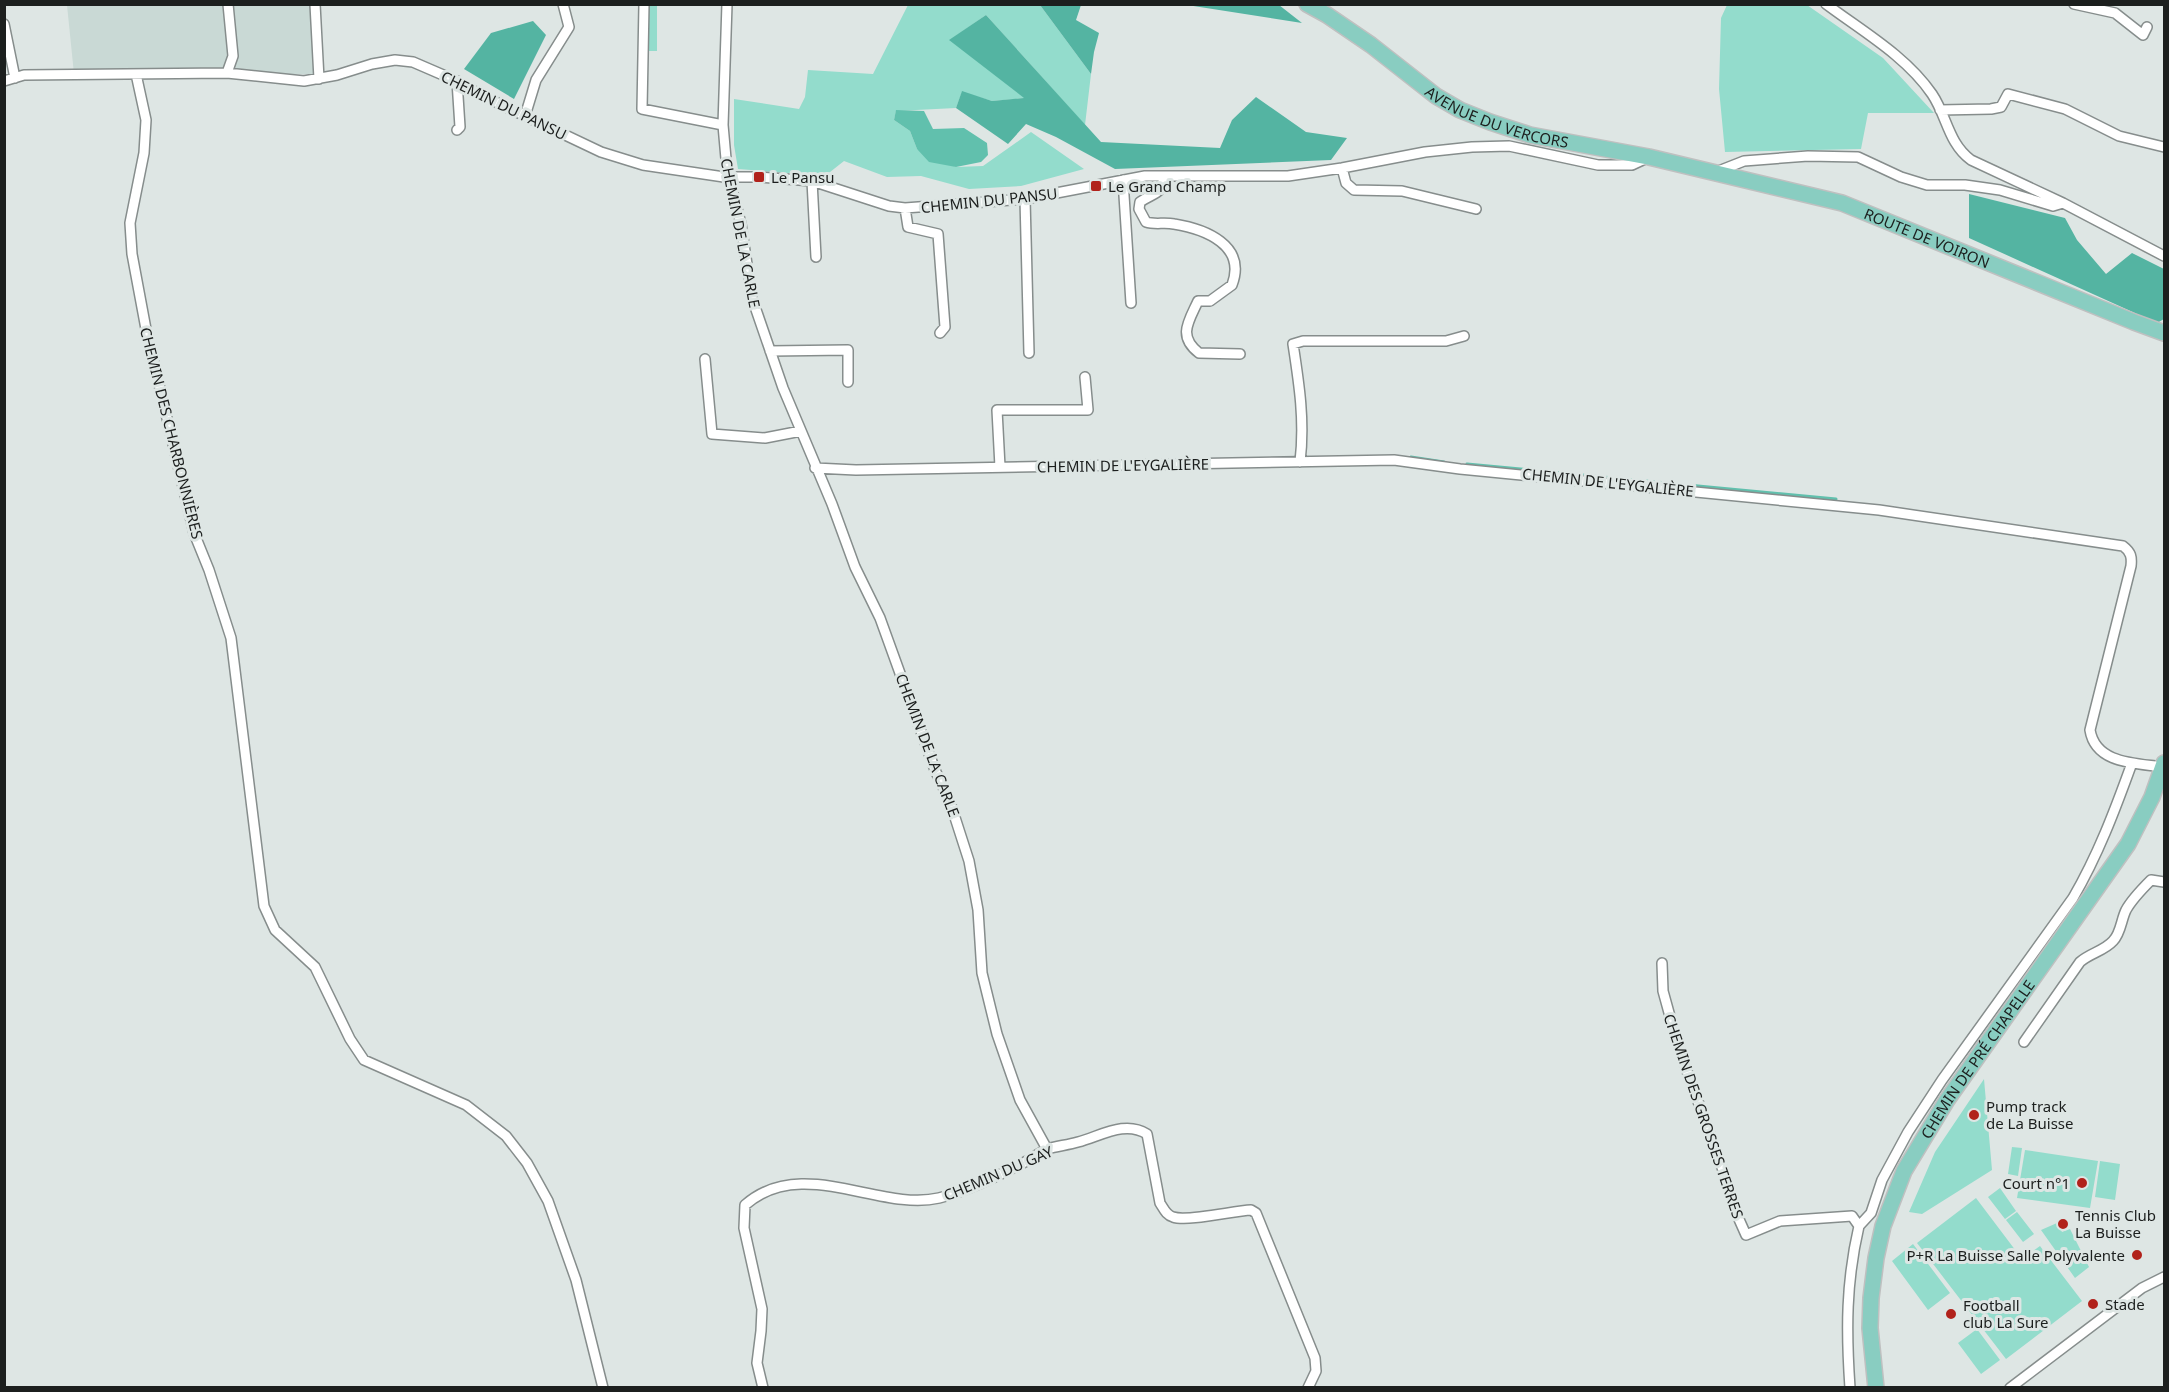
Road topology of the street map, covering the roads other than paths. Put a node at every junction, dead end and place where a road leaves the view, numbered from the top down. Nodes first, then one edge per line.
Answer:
1 (228, 4) edge
2 (315, 4) edge
3 (563, 4) edge
4 (644, 4) edge
5 (727, 4) edge
6 (1307, 4) edge
7 (1826, 4) edge
8 (2074, 4) edge
9 (4, 24) edge
10 (2147, 27) dead end
11 (136, 74) junction
12 (227, 74) junction
13 (15, 78) junction
14 (318, 79) junction
15 (4, 81) edge
16 (457, 81) junction
17 (1940, 110) junction
18 (525, 116) junction
19 (723, 124) junction
20 (456, 130) dead end
21 (2164, 147) edge
22 (1649, 157) junction
23 (1342, 168) junction
24 (1713, 173) junction
25 (1164, 176) junction
26 (728, 177) junction
27 (1123, 180) junction
28 (812, 181) junction
29 (1025, 199) junction
30 (2063, 204) junction
31 (905, 208) junction
32 (1476, 209) dead end
33 (2164, 256) edge
34 (816, 257) dead end
35 (1131, 303) dead end
36 (2134, 322) junction
37 (940, 333) dead end
38 (2164, 333) edge
39 (1464, 336) dead end
40 (2164, 340) edge
41 (770, 351) junction
42 (1029, 353) dead end
43 (1240, 354) dead end
44 (705, 359) dead end
45 (1084, 377) dead end
46 (848, 382) dead end
47 (801, 431) junction
48 (1300, 462) junction
49 (1000, 467) junction
50 (815, 468) junction
51 (2132, 764) junction
52 (2160, 764) edge
53 (2164, 882) edge
54 (1662, 963) dead end
55 (2024, 1042) dead end
56 (1047, 1149) junction
57 (1860, 1226) junction
58 (2164, 1277) edge
59 (1875, 1387) edge
60 (603, 1388) edge
61 (763, 1388) edge
62 (1308, 1388) edge
63 (1850, 1388) edge
64 (2010, 1388) edge

1 - 12 street
2 - 14 street
3 - 18 street
4 - 19 street
5 - 19 street, CHEMIN DE LA CARLE
6 - 22 main road, AVENUE DU VERCORS
7 - 17 street
8 - 10 street
9 - 13 street
11 - 12 street, CHEMIN DU PANSU
11 - 13 street, CHEMIN DU PANSU
11 - 60 street, CHEMIN DES CHARBONNIÈRES
12 - 14 street, CHEMIN DU PANSU
13 - 15 street, CHEMIN DU PANSU
14 - 16 street, CHEMIN DU PANSU
16 - 18 street, CHEMIN DU PANSU
16 - 20 street
17 - 21 street
17 - 30 street
18 - 26 street, CHEMIN DU PANSU
19 - 26 street, CHEMIN DE LA CARLE
22 - 23 street, CHEMIN DU PANSU
22 - 24 main road, AVENUE DU VERCORS
23 - 25 street, CHEMIN DU PANSU
23 - 32 street
24 - 30 street
24 - 36 main road, ROUTE DE VOIRON
25 - 27 street, CHEMIN DU PANSU
25 - 43 street
26 - 28 street, CHEMIN DU PANSU
26 - 41 street, CHEMIN DE LA CARLE
27 - 29 street, CHEMIN DU PANSU
27 - 35 street
28 - 31 street, CHEMIN DU PANSU
28 - 34 street
29 - 31 street, CHEMIN DU PANSU
29 - 42 street
30 - 33 street
31 - 37 street
36 - 38 main road, ROUTE DE VOIRON
36 - 40 main road, ROUTE DE VOIRON
39 - 48 street
41 - 46 street
41 - 47 street, CHEMIN DE LA CARLE
44 - 47 street
45 - 49 street
47 - 50 street, CHEMIN DE LA CARLE
48 - 49 street, CHEMIN DE L'EYGALIÈRE
48 - 51 street, CHEMIN DE L'EYGALIÈRE
49 - 50 street, CHEMIN DE L'EYGALIÈRE
50 - 56 street, CHEMIN DE LA CARLE
51 - 52 street, CHEMIN DE L'EYGALIÈRE
51 - 57 street
52 - 59 main road, CHEMIN DE PRÉ CHAPELLE
53 - 55 street
54 - 57 street, CHEMIN DES GROSSES TERRES
56 - 61 street, CHEMIN DU GAY
56 - 62 street, CHEMIN DU GAY
57 - 63 street
58 - 64 street

